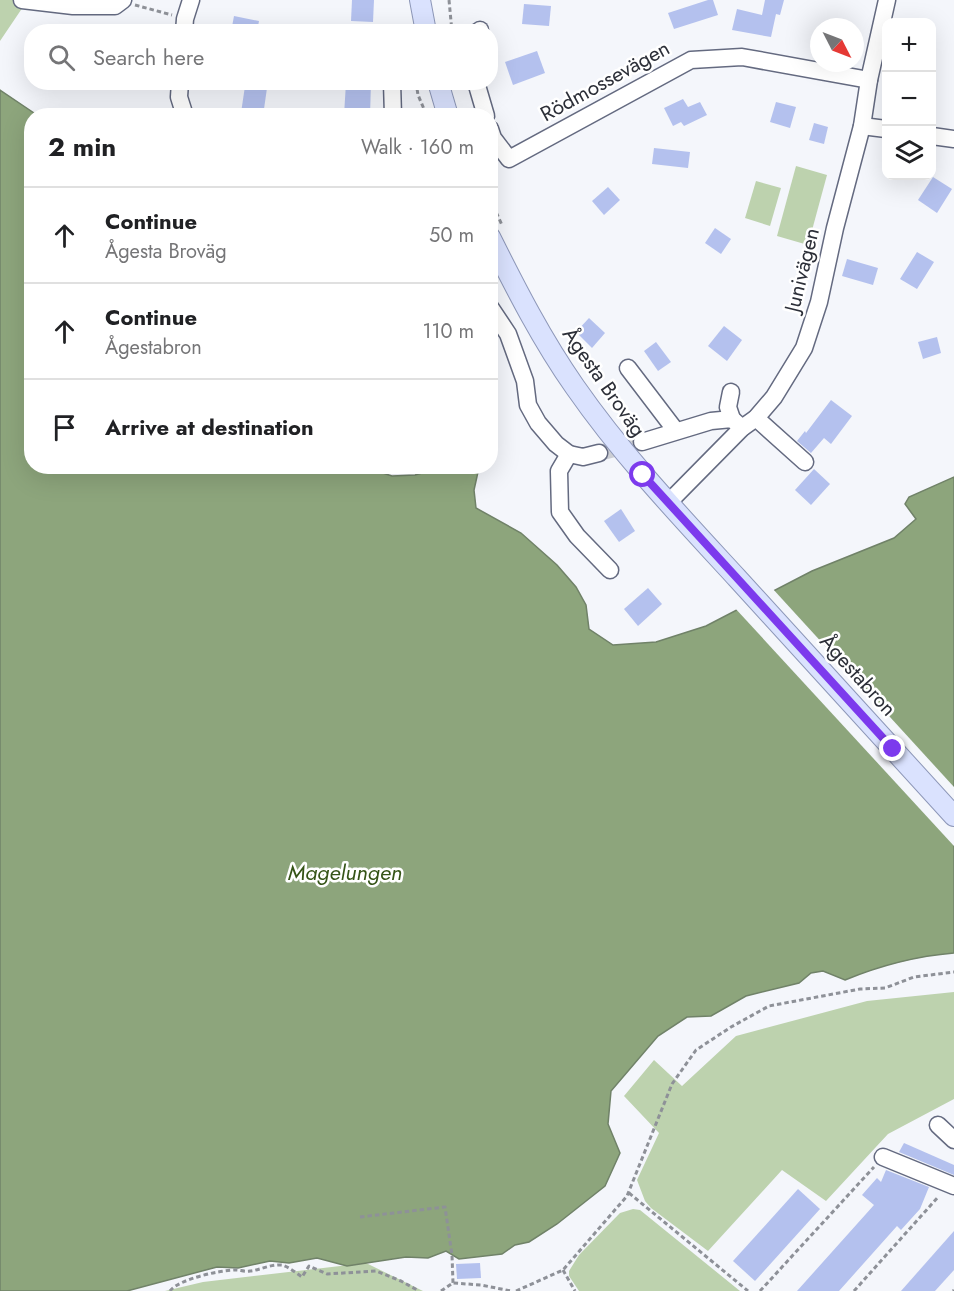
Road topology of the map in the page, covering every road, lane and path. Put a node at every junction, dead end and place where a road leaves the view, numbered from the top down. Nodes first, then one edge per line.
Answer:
1 (22, 0) edge
2 (191, 0) edge
3 (420, 0) edge
4 (449, 0) edge
5 (887, 0) edge
6 (122, 1) edge
7 (182, 24) edge
8 (185, 24) edge
9 (424, 24) edge
10 (451, 24) edge
11 (869, 80) junction
12 (179, 90) edge
13 (392, 90) edge
14 (417, 90) edge
15 (440, 90) edge
16 (478, 90) edge
17 (182, 108) edge
18 (393, 108) edge
19 (424, 108) edge
20 (446, 108) edge
21 (484, 108) edge
22 (862, 126) junction
23 (882, 128) edge
24 (936, 136) edge
25 (954, 139) edge
26 (498, 145) edge
27 (498, 235) edge
28 (498, 319) edge
29 (628, 368) dead end
30 (731, 392) dead end
31 (756, 418) junction
32 (737, 423) junction
33 (676, 431) junction
34 (642, 442) tunnel mouth
35 (599, 453) tunnel mouth
36 (569, 454) junction
37 (805, 462) dead end
38 (668, 503) junction
39 (726, 566) joint
40 (610, 570) dead end
41 (954, 816) edge
42 (954, 972) edge
43 (883, 1156) joint
44 (952, 1185) edge
45 (628, 1193) junction
46 (360, 1217) dead end
47 (563, 1270) junction
48 (453, 1283) junction
49 (170, 1291) edge
50 (419, 1291) edge
51 (441, 1291) edge
52 (511, 1291) edge
53 (516, 1291) edge
54 (575, 1291) edge
55 (748, 1291) edge
56 (760, 1291) edge
57 (854, 1291) edge

1 - 6 street
2 - 8 street
3 - 9 main road
4 - 10 path
5 - 11 street, Junivägen
6 - 7 path
11 - 22 street, Junivägen
11 - 26 street, Rödmossevägen
12 - 17 street
13 - 18 street
14 - 19 path
15 - 20 main road
16 - 21 street
22 - 23 street
22 - 31 street, Junivägen
24 - 25 street
27 - 38 main road, Ågesta Broväg
28 - 36 street
29 - 33 street
30 - 32 street
31 - 32 street, Junivägen
31 - 37 street
32 - 33 street
32 - 38 street, Junivägen
33 - 34 street
35 - 36 street
36 - 40 street
38 - 39 main road, Ågesta Broväg
39 - 41 main road, Ågestabron
42 - 45 path
43 - 44 street
43 - 56 path
44 - 57 path
45 - 47 path
45 - 55 path
46 - 48 path
47 - 53 path
47 - 54 path
48 - 51 path
48 - 52 path
49 - 50 path

